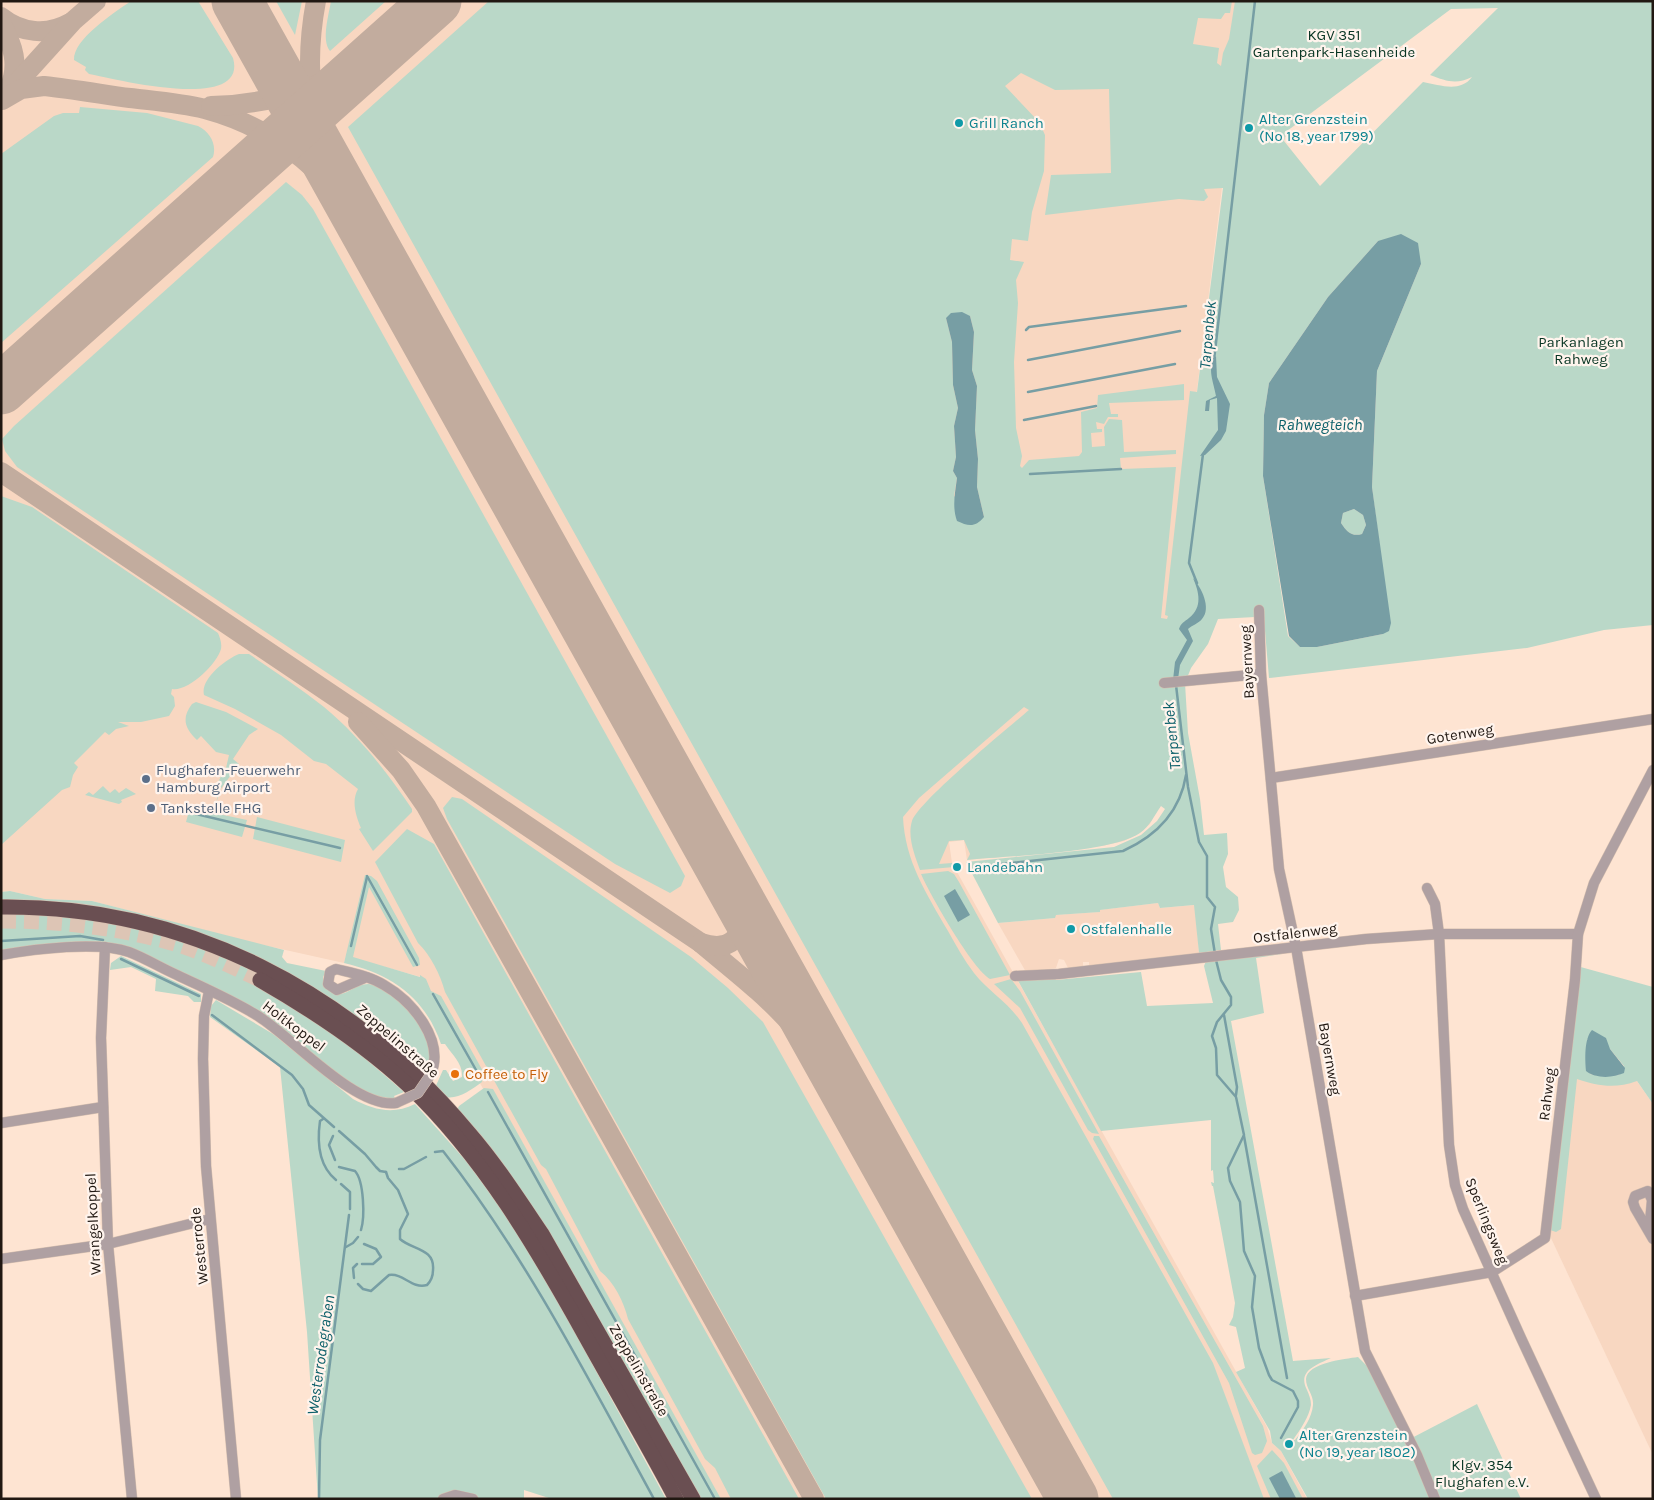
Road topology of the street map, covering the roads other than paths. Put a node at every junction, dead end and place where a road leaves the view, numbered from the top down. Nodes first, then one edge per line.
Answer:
1 (1259, 610) dead end
2 (1261, 674) junction
3 (1172, 682) dead end
4 (1653, 719) edge
5 (1653, 770) edge
6 (1271, 778) junction
7 (1427, 888) dead end
8 (1, 907) edge
9 (1439, 934) junction
10 (1578, 934) junction
11 (106, 947) junction
12 (1296, 947) junction
13 (1, 955) edge
14 (1015, 976) dead end
15 (367, 977) dead end
16 (260, 980) tunnel mouth
17 (209, 990) junction
18 (103, 1107) junction
19 (1, 1123) edge
20 (1642, 1181) dead end
21 (1648, 1191) junction
22 (210, 1219) junction
23 (1651, 1235) edge
24 (108, 1244) junction
25 (1, 1259) edge
26 (1492, 1272) junction
27 (1355, 1296) junction
28 (132, 1499) edge
29 (236, 1499) edge
30 (443, 1499) edge
31 (472, 1499) edge
32 (676, 1499) edge
33 (692, 1499) edge
34 (1435, 1499) edge
35 (1596, 1499) edge

1 - 2 street, Bayernweg
2 - 3 street
2 - 6 street, Bayernweg
4 - 6 street, Gotenweg
5 - 10 street, Rahweg
6 - 12 street, Bayernweg
7 - 9 street, Sperlingsweg
8 - 33 highway, Zeppelinstraße
9 - 10 street, Ostfalenweg
9 - 12 street, Ostfalenweg
9 - 26 street, Sperlingsweg
10 - 26 street, Rahweg
11 - 13 street, Holtkoppel
11 - 17 street, Holtkoppel
11 - 18 street, Wrangelkoppel
12 - 14 street, Ostfalenweg
12 - 27 street, Bayernweg
15 - 17 street, Holtkoppel, bridge
16 - 32 highway, Zeppelinstraße
17 - 22 street, Westerrode
18 - 19 street
18 - 24 street, Wrangelkoppel
20 - 21 street
21 - 23 street
21 - 23 street
22 - 24 street
22 - 29 street, Westerrode
24 - 25 street
24 - 28 street, Wrangelkoppel
26 - 27 street, Rahweg
26 - 35 street, Sperlingsweg
27 - 34 street, Bayernweg
30 - 31 street

